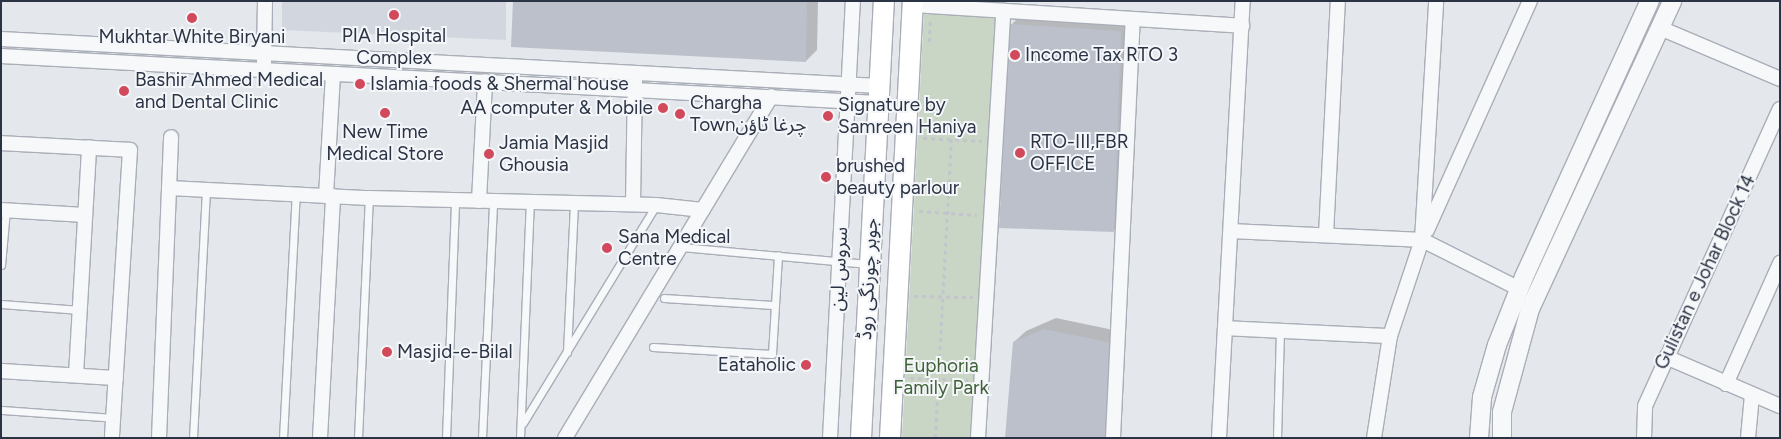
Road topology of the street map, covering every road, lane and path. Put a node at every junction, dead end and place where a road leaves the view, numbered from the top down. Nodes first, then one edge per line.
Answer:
1 (265, 1) edge
2 (853, 1) edge
3 (884, 1) edge
4 (1243, 1) edge
5 (1338, 1) edge
6 (1436, 1) edge
7 (1530, 1) edge
8 (1650, 1) edge
9 (1672, 1) edge
10 (912, 3) edge
11 (937, 4) edge
12 (1003, 11) junction
13 (1133, 19) junction
14 (1242, 26) junction
15 (1660, 28) junction
16 (1, 39) edge
17 (1628, 51) junction
18 (264, 55) junction
19 (1, 56) edge
20 (1646, 59) junction
21 (264, 70) junction
22 (333, 74) junction
23 (634, 74) junction
24 (1780, 78) edge
25 (485, 81) junction
26 (849, 84) junction
27 (635, 89) junction
28 (879, 94) junction
29 (771, 96) junction
30 (848, 99) junction
31 (1780, 109) edge
32 (171, 137) dead end
33 (923, 138) dead end
34 (951, 139) junction
35 (984, 141) dead end
36 (1, 143) edge
37 (89, 148) junction
38 (169, 188) junction
39 (206, 190) junction
40 (296, 194) junction
41 (329, 196) junction
42 (369, 198) junction
43 (455, 200) junction
44 (486, 201) junction
45 (530, 202) junction
46 (574, 204) junction
47 (633, 204) junction
48 (656, 205) junction
49 (4, 210) edge
50 (704, 210) junction
51 (919, 212) dead end
52 (85, 215) junction
53 (980, 215) dead end
54 (1232, 231) junction
55 (1326, 235) junction
56 (1422, 240) junction
57 (681, 247) junction
58 (778, 255) junction
59 (839, 260) junction
60 (1780, 263) edge
61 (868, 264) junction
62 (1, 265) edge
63 (1520, 288) junction
64 (914, 296) dead end
65 (664, 298) dead end
66 (976, 298) dead end
67 (1, 304) edge
68 (773, 305) junction
69 (80, 310) junction
70 (1226, 328) junction
71 (1280, 331) junction
72 (1390, 336) junction
73 (653, 347) dead end
74 (567, 354) junction
75 (1666, 357) junction
76 (1, 371) edge
77 (76, 375) junction
78 (116, 378) junction
79 (910, 378) dead end
80 (973, 380) dead end
81 (1726, 384) junction
82 (1752, 395) junction
83 (1780, 406) edge
84 (1, 410) edge
85 (114, 418) junction
86 (523, 423) junction
87 (112, 438) edge
88 (158, 438) edge
89 (193, 438) edge
90 (282, 438) edge
91 (320, 438) edge
92 (358, 438) edge
93 (446, 438) edge
94 (482, 438) edge
95 (520, 438) edge
96 (565, 438) edge
97 (830, 438) edge
98 (861, 438) edge
99 (890, 438) edge
100 (935, 438) edge
101 (978, 438) edge
102 (1113, 438) edge
103 (1218, 438) edge
104 (1277, 438) edge
105 (1374, 438) edge
106 (1479, 438) edge
107 (1502, 438) edge
108 (1644, 438) edge
109 (1748, 438) edge

1 - 18 street
2 - 26 street, سروس لین
3 - 28 main road, جوہر چورنگی روڈ
4 - 14 street
5 - 55 street
6 - 56 street
7 - 56 street
8 - 17 street
9 - 15 street
10 - 11 street
10 - 99 main road, جوہر چورنگی روڈ
11 - 12 street
12 - 13 street
12 - 101 street
13 - 14 street
13 - 102 street
14 - 54 street
15 - 20 street
15 - 24 street
16 - 18 street
17 - 20 street
17 - 63 street
18 - 21 street
18 - 23 street
19 - 21 street
20 - 107 street
21 - 22 street
22 - 25 street
22 - 41 street
23 - 26 street
23 - 27 street
25 - 27 street
25 - 44 street
26 - 28 street
26 - 30 street, سروس لین
27 - 29 street
27 - 47 street
28 - 30 street
28 - 61 main road, جوہر چورنگی روڈ
29 - 30 street
29 - 50 street
30 - 59 street, سروس لین
31 - 75 street, Gulistan e Johar Block 14
32 - 38 street
33 - 34 path
34 - 35 path
34 - 100 path
36 - 37 street
37 - 52 street
37 - 78 street
38 - 39 street
38 - 88 street
39 - 40 street
39 - 89 lane
40 - 41 street
40 - 90 lane
41 - 42 street
41 - 91 street
42 - 43 street
42 - 92 lane
43 - 44 street
43 - 93 lane
44 - 45 street
44 - 94 lane
45 - 46 street
45 - 86 lane
46 - 47 street
46 - 74 lane
47 - 48 street
48 - 50 street
48 - 74 lane
49 - 52 street
49 - 62 lane
50 - 57 street
51 - 53 path
52 - 69 street
54 - 55 street
54 - 70 street
55 - 56 street
56 - 63 street
56 - 72 street
57 - 58 lane
57 - 96 street
58 - 59 lane
58 - 68 lane
59 - 61 lane
59 - 97 street, سروس لین
60 - 81 street
61 - 98 main road, جوہر چورنگی روڈ
63 - 106 street
64 - 66 path
65 - 68 lane
67 - 69 lane
68 - 73 lane
69 - 77 street
70 - 71 street
70 - 103 street
71 - 72 street
71 - 104 lane
72 - 105 street
74 - 86 lane
75 - 81 street
75 - 108 street, Gulistan e Johar Block 14
76 - 77 street
77 - 78 street
78 - 85 street
79 - 80 path
81 - 82 street
82 - 83 street
82 - 109 street
84 - 85 lane
85 - 87 street
86 - 95 lane

